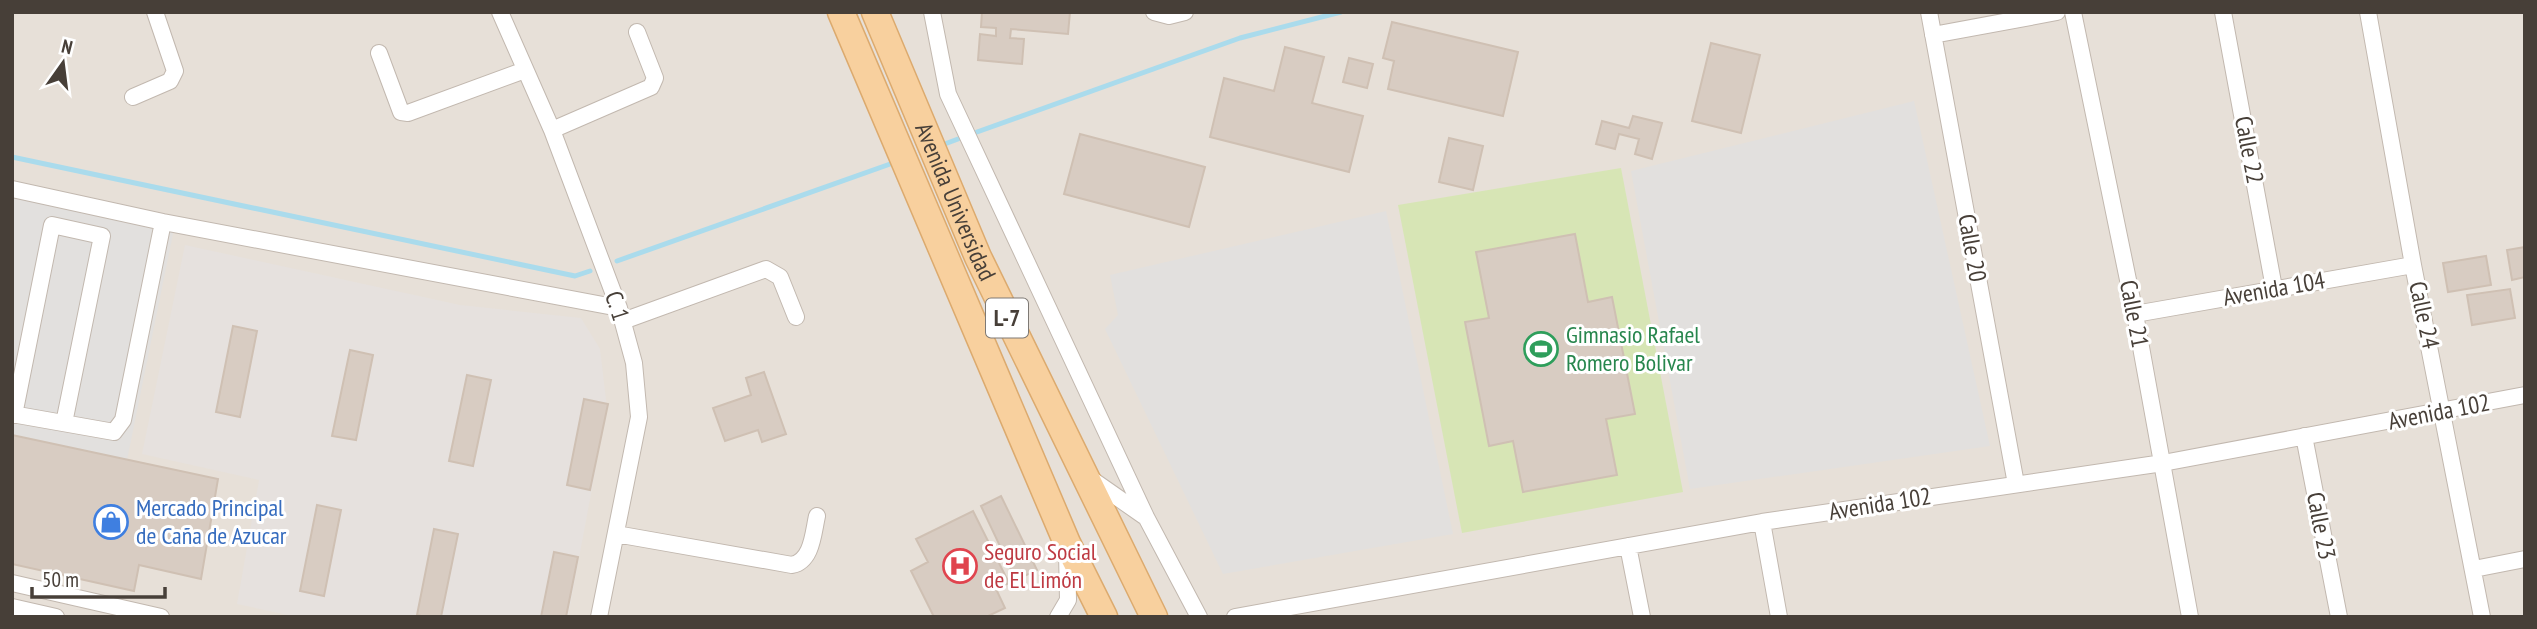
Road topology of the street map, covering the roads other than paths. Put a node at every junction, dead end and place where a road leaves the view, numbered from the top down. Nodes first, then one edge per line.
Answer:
1 (155, 12) edge
2 (500, 12) edge
3 (841, 12) edge
4 (875, 12) edge
5 (932, 12) edge
6 (1154, 12) edge
7 (1185, 12) edge
8 (1929, 12) edge
9 (2057, 12) edge
10 (2073, 12) edge
11 (2223, 12) edge
12 (2368, 12) edge
13 (637, 32) dead end
14 (1933, 35) junction
15 (379, 54) dead end
16 (525, 70) junction
17 (133, 97) dead end
18 (552, 130) junction
19 (12, 189) edge
20 (163, 222) junction
21 (2413, 265) junction
22 (2274, 288) junction
23 (621, 314) junction
24 (2135, 314) junction
25 (796, 317) dead end
26 (2525, 396) edge
27 (2444, 412) junction
28 (13, 414) edge
29 (64, 423) junction
30 (2304, 436) junction
31 (2163, 463) junction
32 (1081, 473) junction
33 (2016, 484) junction
34 (817, 516) dead end
35 (1146, 517) junction
36 (1762, 522) junction
37 (616, 534) junction
38 (1067, 543) junction
39 (1628, 546) junction
40 (2525, 559) edge
41 (2474, 569) junction
42 (12, 583) edge
43 (12, 607) edge
44 (56, 617) edge
45 (162, 617) edge
46 (599, 617) edge
47 (1058, 617) edge
48 (1104, 617) edge
49 (1154, 617) edge
50 (1199, 617) edge
51 (1235, 617) edge
52 (1642, 617) edge
53 (1779, 617) edge
54 (2190, 617) edge
55 (2339, 617) edge
56 (2483, 617) edge

1 - 17 street
2 - 16 street, C. 1
3 - 38 main road, Avenida Universidad / L-7
4 - 32 main road, Avenida Universidad / L-7
5 - 35 street, Avenida Universidad / L-7
6 - 7 street
8 - 14 street, Calle 20
9 - 14 street
10 - 24 street, Calle 21
11 - 22 street, Calle 22
12 - 21 street, Calle 24
13 - 18 street
14 - 33 street, Calle 20
15 - 16 street
16 - 18 street, C. 1
18 - 23 street, C. 1
19 - 20 street
20 - 23 street
20 - 29 street
21 - 22 street, Avenida 104
21 - 27 street, Calle 24
22 - 24 street, Avenida 104
23 - 25 street
23 - 37 street, C. 1
24 - 31 street, Calle 21
26 - 27 street, Avenida 102
27 - 30 street, Avenida 102
27 - 41 street, Calle 24
28 - 29 street
28 - 29 street
30 - 31 street, Avenida 102
30 - 55 street, Calle 23
31 - 33 street, Avenida 102
31 - 54 street, Calle 21
32 - 35 street
32 - 49 main road, Avenida Universidad / L-7
33 - 36 street, Avenida 102
34 - 37 street
35 - 50 street, Avenida Universidad / L-7
36 - 39 street, Avenida 102
36 - 53 street
37 - 46 street, C. 1
38 - 47 street
38 - 48 main road, Avenida Universidad / L-7
39 - 51 street, Avenida 102
39 - 52 street
40 - 41 street
41 - 56 street, Calle 24
42 - 45 street
43 - 44 street

